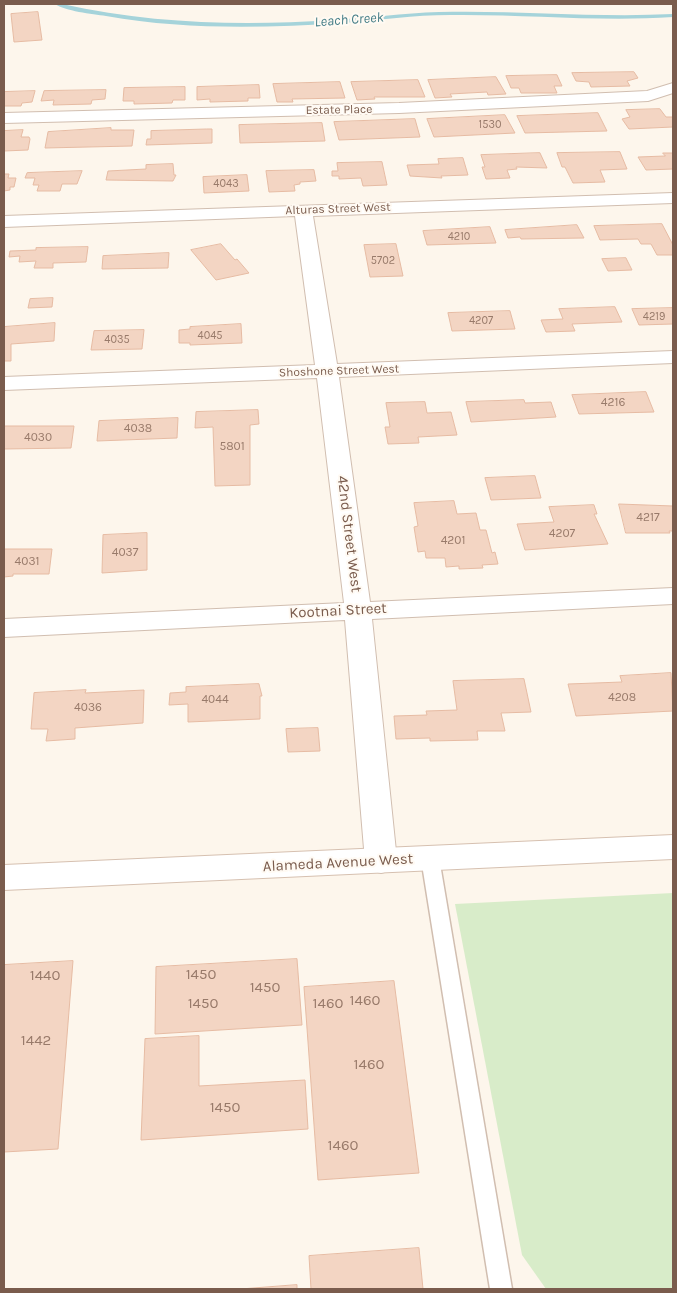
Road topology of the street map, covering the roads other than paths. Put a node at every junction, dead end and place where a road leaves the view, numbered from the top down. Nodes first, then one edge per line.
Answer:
1 (673, 88) edge
2 (4, 118) edge
3 (673, 198) edge
4 (303, 210) junction
5 (4, 221) edge
6 (673, 357) edge
7 (327, 372) junction
8 (4, 384) edge
9 (673, 596) edge
10 (358, 610) junction
11 (4, 628) edge
12 (673, 847) edge
13 (430, 858) junction
14 (381, 861) junction
15 (4, 878) edge
16 (501, 1289) edge

1 - 2 street, Estate Place
3 - 4 street, Alturas Street West
4 - 5 street, Alturas Street West
4 - 7 street, 42nd Street West
6 - 7 street, Shoshone Street West
7 - 8 street, Shoshone Street West
7 - 10 street, 42nd Street West
9 - 10 street, Kootnai Street
10 - 11 street, Kootnai Street
10 - 14 street, 42nd Street West
12 - 13 street, Alameda Avenue West
13 - 14 street, Alameda Avenue West
13 - 16 lane
14 - 15 street, Alameda Avenue West

